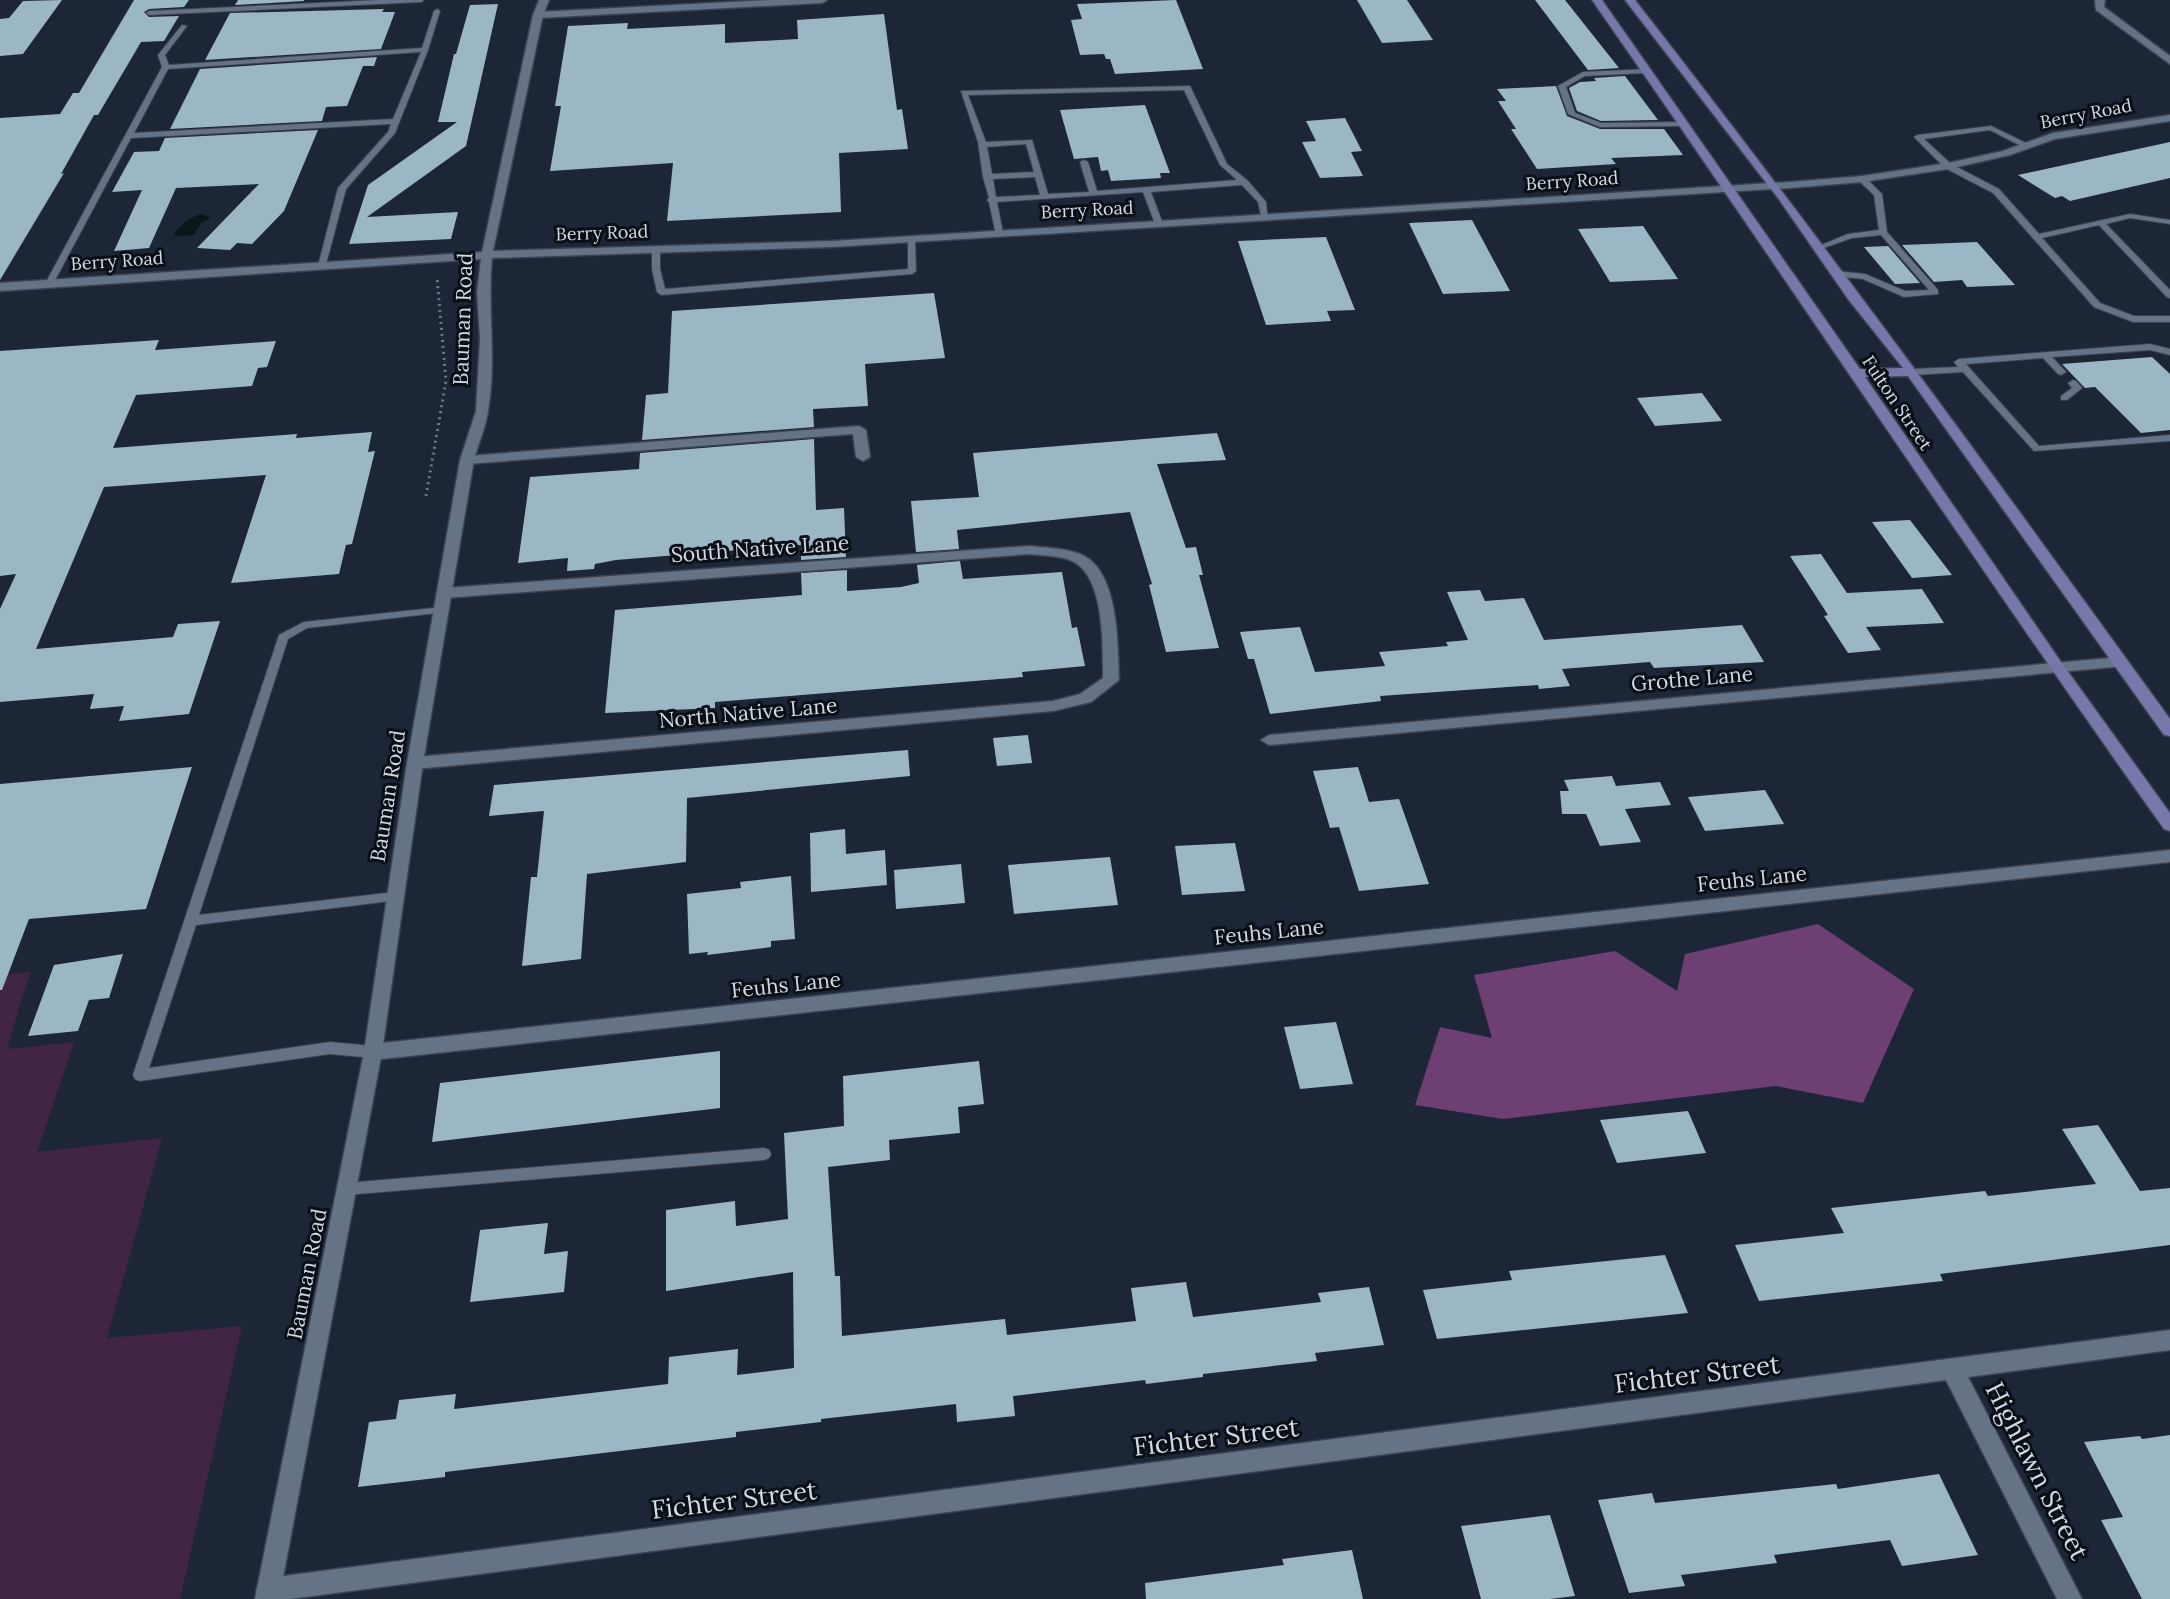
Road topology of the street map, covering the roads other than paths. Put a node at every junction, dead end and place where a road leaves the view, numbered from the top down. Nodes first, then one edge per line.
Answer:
1 (421, 0) edge
2 (544, 0) edge
3 (822, 0) edge
4 (1597, 0) edge
5 (1630, 0) edge
6 (2100, 0) edge
7 (437, 11) dead end
8 (149, 13) dead end
9 (537, 15) junction
10 (184, 26) dead end
11 (425, 50) junction
12 (2170, 61) edge
13 (166, 67) junction
14 (1646, 71) junction
15 (2170, 118) edge
16 (396, 121) junction
17 (1683, 124) junction
18 (129, 136) junction
19 (982, 145) junction
20 (2026, 145) junction
21 (1084, 162) dead end
22 (1948, 166) junction
23 (1038, 174) junction
24 (987, 177) junction
25 (1862, 179) junction
26 (1244, 182) junction
27 (1774, 186) junction
28 (1730, 189) junction
29 (1146, 190) junction
30 (1094, 194) junction
31 (1045, 197) junction
32 (991, 200) junction
33 (1266, 218) junction
34 (2100, 222) junction
35 (2170, 222) edge
36 (1159, 224) junction
37 (1883, 232) junction
38 (999, 233) junction
39 (2036, 237) junction
40 (911, 239) junction
41 (1818, 248) junction
42 (656, 250) junction
43 (487, 255) junction
44 (322, 266) junction
45 (1836, 274) junction
46 (49, 284) junction
47 (0, 287) edge
48 (2170, 295) edge
49 (2170, 319) edge
50 (2170, 352) edge
51 (2045, 355) junction
52 (1965, 369) junction
53 (1912, 372) junction
54 (2061, 372) dead end
55 (1855, 373) junction
56 (2073, 383) dead end
57 (2064, 398) dead end
58 (2170, 438) edge
59 (863, 457) dead end
60 (467, 460) junction
61 (443, 602) junction
62 (2120, 662) junction
63 (2056, 666) junction
64 (1085, 698) joint
65 (2170, 731) edge
66 (1269, 740) dead end
67 (415, 763) junction
68 (2170, 825) edge
69 (2170, 856) edge
70 (396, 897) junction
71 (193, 920) junction
72 (373, 1052) junction
73 (764, 1154) dead end
74 (346, 1189) junction
75 (2170, 1340) edge
76 (1953, 1370) junction
77 (268, 1595) edge
78 (2070, 1599) edge

1 - 8 lane
2 - 9 street, Bauman Road
3 - 9 street
4 - 14 main road, Fulton Street
5 - 27 main road, Fulton Street
6 - 12 street
7 - 11 lane
9 - 43 street, Bauman Road
10 - 13 lane
11 - 13 lane
11 - 16 lane
13 - 18 lane
14 - 17 main road, Fulton Street
14 - 17 lane
15 - 20 street, Berry Road
16 - 18 lane
16 - 44 lane
17 - 28 main road, Fulton Street
18 - 46 lane
19 - 23 lane
19 - 24 lane
19 - 26 lane
20 - 22 street, Berry Road
20 - 22 lane
21 - 30 lane
22 - 25 street, Berry Road
22 - 39 lane
23 - 24 lane
23 - 31 lane
24 - 32 lane
25 - 27 street, Berry Road
25 - 37 lane
26 - 29 lane
26 - 33 lane
27 - 28 street, Berry Road
27 - 41 main road, Fulton Street
28 - 33 street, Berry Road
28 - 55 main road, Fulton Street
29 - 30 lane
29 - 36 lane
30 - 31 lane
31 - 32 lane
32 - 38 lane
33 - 36 street, Berry Road
34 - 35 lane
34 - 39 lane
34 - 48 lane
36 - 38 street, Berry Road
37 - 41 lane
37 - 45 lane
38 - 40 street, Berry Road
39 - 49 lane
40 - 42 street, Berry Road
40 - 42 lane
41 - 45 main road, Fulton Street
42 - 43 street, Berry Road
43 - 44 street, Berry Road
43 - 60 street, Bauman Road
44 - 46 street, Berry Road
45 - 53 main road, Fulton Street
46 - 47 street, Berry Road
50 - 51 lane
51 - 52 lane
51 - 54 lane
52 - 53 lane
52 - 58 lane
53 - 55 main road
53 - 62 main road, Fulton Street
55 - 63 main road, Fulton Street
56 - 57 lane
59 - 60 street
60 - 61 street, Bauman Road
61 - 64 street, South Native Lane
61 - 67 street, Bauman Road
61 - 71 lane
62 - 63 street, Grothe Lane
62 - 65 main road, Fulton Street
63 - 66 street, Grothe Lane
63 - 68 main road, Fulton Street
64 - 67 street, North Native Lane
67 - 70 street, Bauman Road
69 - 72 street, Feuhs Lane
70 - 71 lane
70 - 72 street, Bauman Road
71 - 72 lane
72 - 74 street, Bauman Road
73 - 74 lane
74 - 77 street, Bauman Road
75 - 76 street, Fichter Street
76 - 77 street, Fichter Street
76 - 78 street, Highlawn Street

